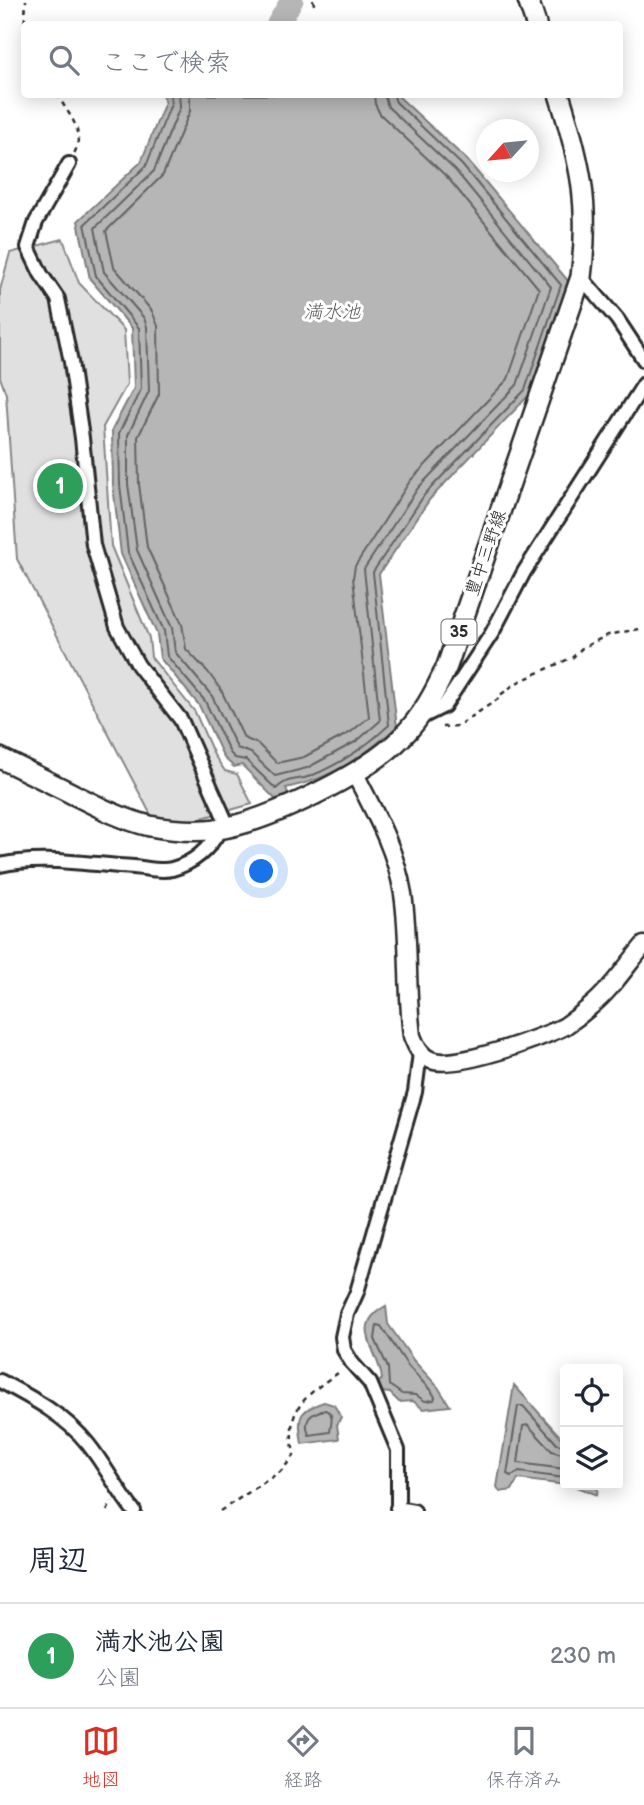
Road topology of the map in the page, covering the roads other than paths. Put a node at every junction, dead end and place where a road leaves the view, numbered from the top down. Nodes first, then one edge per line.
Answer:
1 (528, 0) edge
2 (535, 21) edge
3 (560, 98) edge
4 (69, 164) road end
5 (581, 277) junction
6 (644, 360) edge
7 (644, 384) edge
8 (416, 720) junction
9 (0, 758) edge
10 (355, 774) junction
11 (224, 828) junction
12 (0, 866) edge
13 (644, 945) edge
14 (420, 1053) junction
15 (0, 1381) edge
16 (398, 1509) edge
17 (134, 1511) edge
18 (414, 1511) edge

1 - 2 main road
3 - 5 main road, 豊中三野線 / 35
4 - 11 street
5 - 6 street
5 - 8 main road, 豊中三野線 / 35
7 - 8 street
8 - 10 main road, 豊中三野線 / 35
9 - 11 main road, 豊中三野線 / 35
10 - 11 main road, 豊中三野線 / 35
10 - 14 street
11 - 12 street
13 - 14 street
14 - 16 street
15 - 17 street
16 - 18 street

